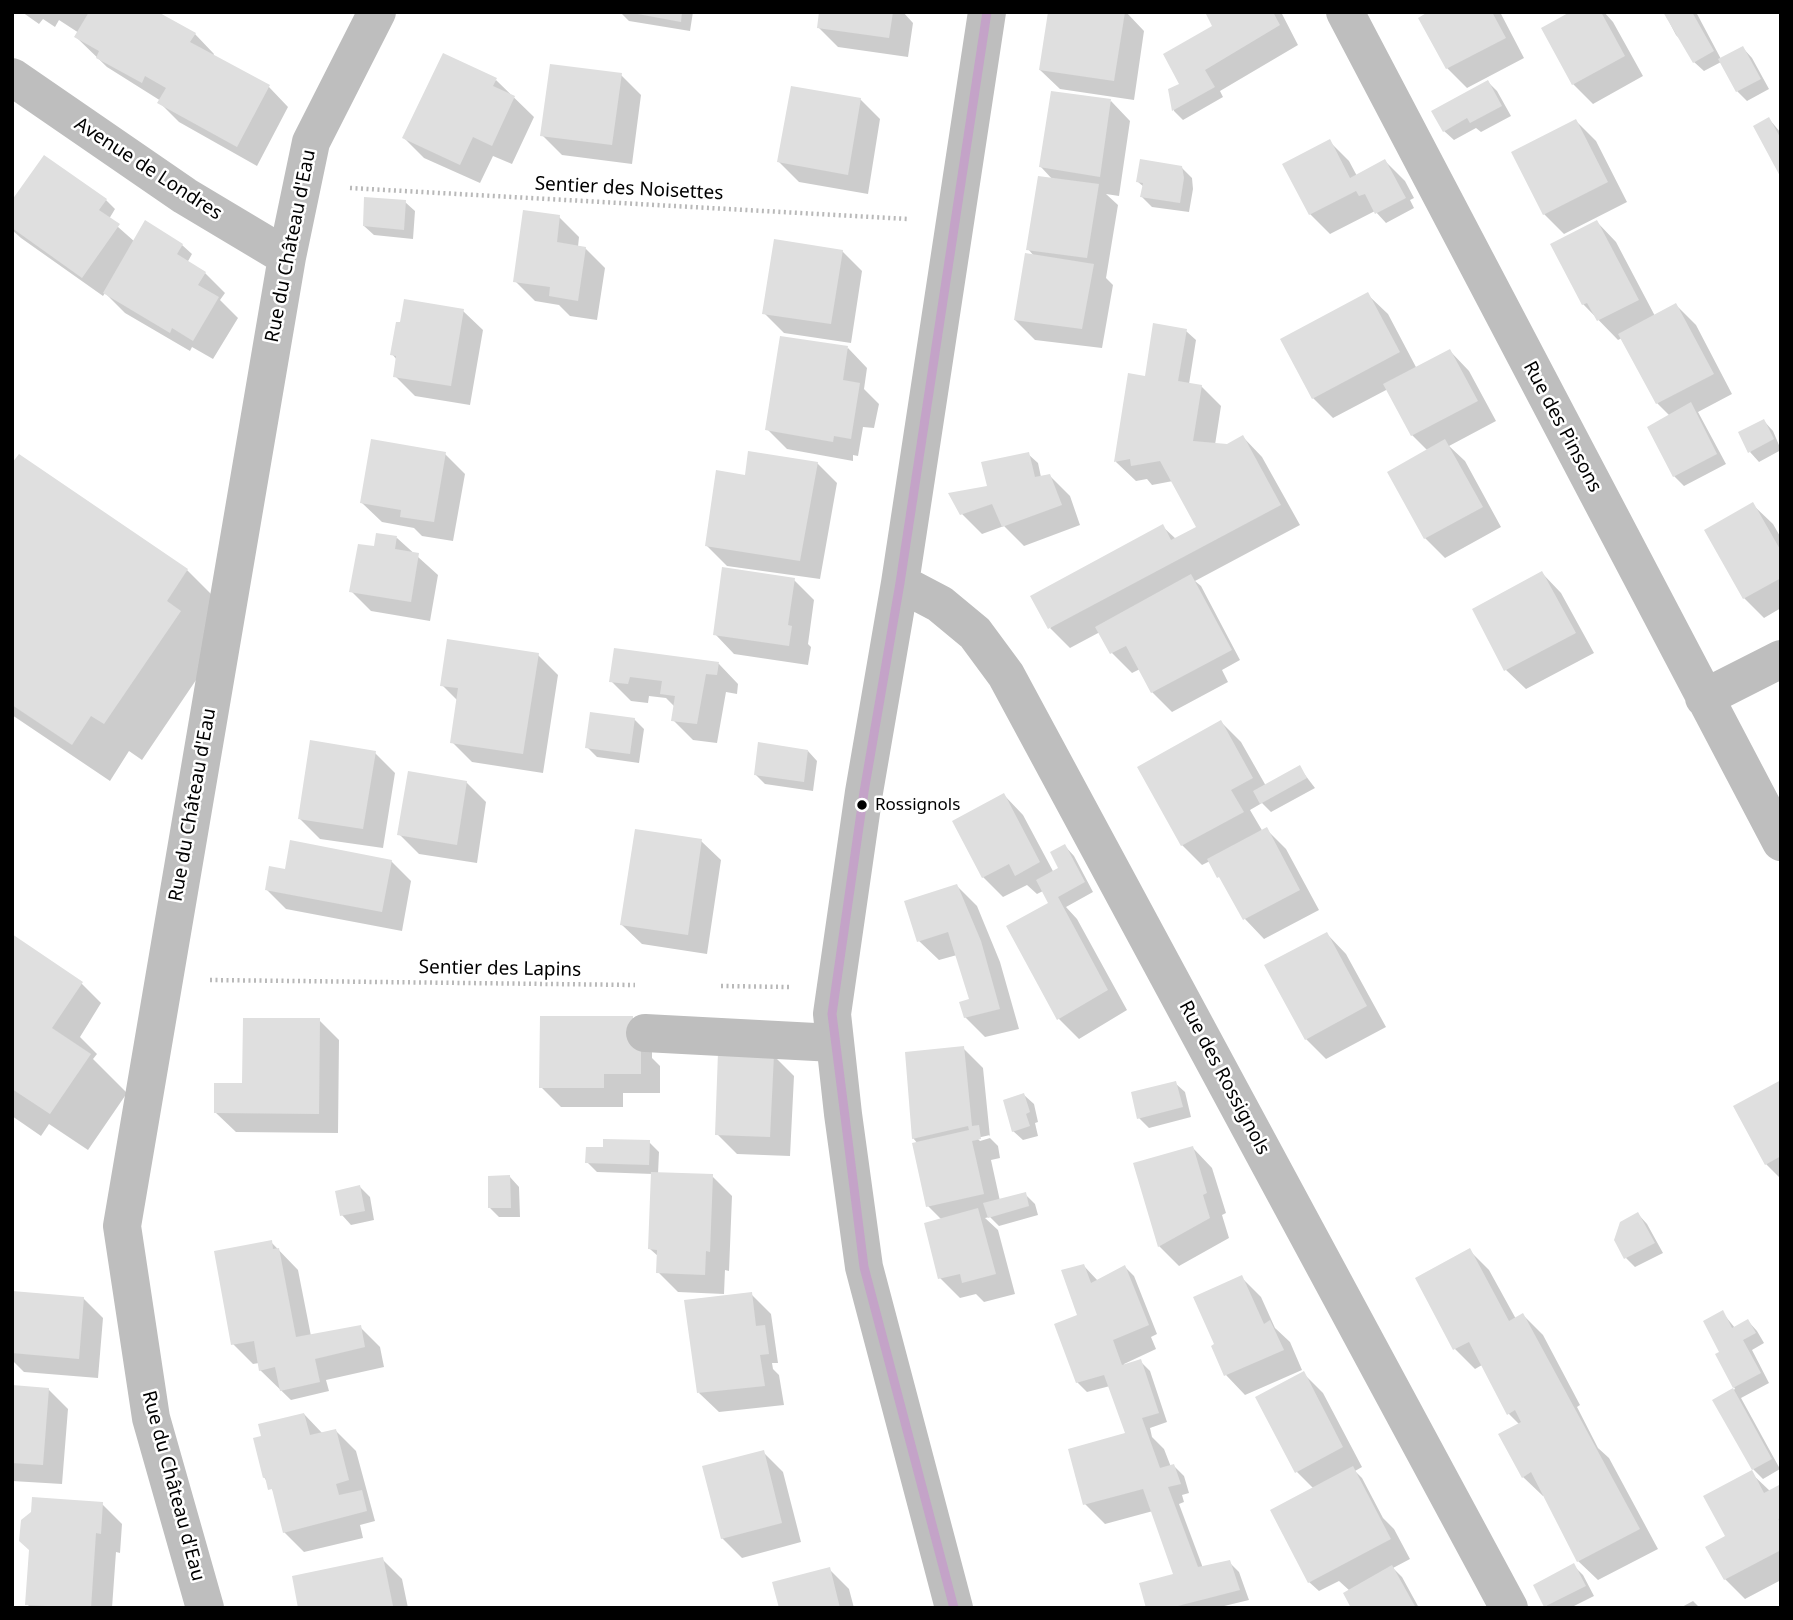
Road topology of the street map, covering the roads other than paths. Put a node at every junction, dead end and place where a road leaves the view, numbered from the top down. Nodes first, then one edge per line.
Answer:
1 (377, 12) edge
2 (987, 12) edge
3 (1345, 12) edge
4 (12, 76) edge
5 (287, 257) junction
6 (900, 583) junction
7 (1781, 659) edge
8 (1704, 698) junction
9 (1781, 842) edge
10 (645, 1033) dead end
11 (834, 1043) junction
12 (205, 1608) edge
13 (954, 1608) edge
14 (1509, 1608) edge

1 - 5 street, Rue du Château d'Eau
2 - 6 street
3 - 8 street, Rue des Pinsons
4 - 5 street, Avenue de Londres
5 - 12 street, Rue du Château d'Eau
6 - 11 street
6 - 14 street, Rue des Rossignols
7 - 8 street
8 - 9 street, Rue des Pinsons
10 - 11 street
11 - 13 street

